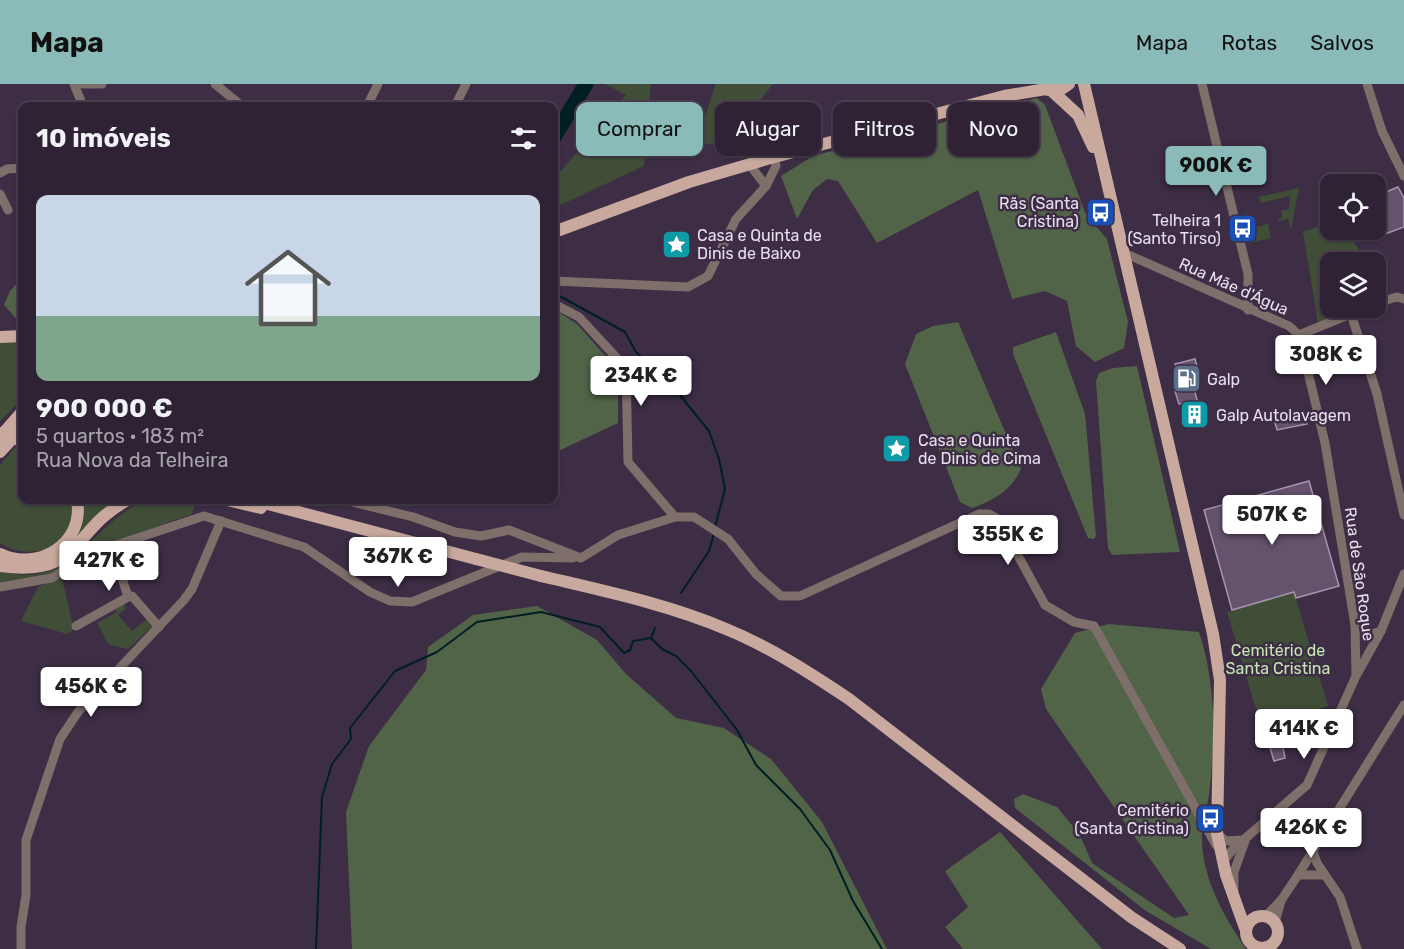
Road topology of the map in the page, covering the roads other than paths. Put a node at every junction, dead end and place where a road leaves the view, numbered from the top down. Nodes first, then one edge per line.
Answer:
1 (74, 84) edge
2 (83, 84) edge
3 (102, 84) edge
4 (215, 84) edge
5 (378, 84) edge
6 (466, 84) edge
7 (1020, 84) edge
8 (1069, 84) edge
9 (1084, 84) edge
10 (1202, 84) edge
11 (1367, 84) edge
12 (1046, 88) edge
13 (1004, 96) junction
14 (81, 102) edge
15 (237, 102) edge
16 (369, 102) edge
17 (457, 102) edge
18 (774, 157) junction
19 (749, 164) junction
20 (18, 168) edge
21 (0, 173) edge
22 (1404, 176) edge
23 (1106, 180) junction
24 (766, 186) junction
25 (0, 194) edge
26 (8, 210) dead end
27 (558, 231) edge
28 (1122, 252) junction
29 (558, 281) edge
30 (1404, 299) edge
31 (1386, 300) edge
32 (558, 306) edge
33 (1248, 310) junction
34 (1341, 318) edge
35 (1352, 318) edge
36 (1299, 335) junction
37 (18, 336) edge
38 (0, 337) edge
39 (18, 417) edge
40 (18, 432) edge
41 (0, 437) edge
42 (18, 440) edge
43 (18, 446) edge
44 (0, 452) edge
45 (78, 504) edge
46 (120, 504) edge
47 (245, 504) edge
48 (269, 504) edge
49 (298, 504) edge
50 (360, 504) edge
51 (1404, 515) edge
52 (675, 517) junction
53 (221, 521) junction
54 (336, 521) junction
55 (420, 544) junction
56 (112, 546) junction
57 (0, 554) edge
58 (582, 558) junction
59 (0, 566) edge
60 (1404, 574) edge
61 (0, 587) edge
62 (134, 595) junction
63 (1355, 625) junction
64 (76, 626) dead end
65 (159, 627) junction
66 (1381, 631) junction
67 (1356, 676) junction
68 (1403, 708) edge
69 (1217, 833) junction
70 (1245, 840) junction
71 (1312, 849) junction
72 (1238, 856) junction
73 (1222, 857) junction
74 (1298, 874) junction
75 (1324, 875) junction
76 (1236, 901) junction
77 (1265, 918) junction
78 (1245, 928) junction
79 (1274, 946) edge
80 (21, 949) edge
81 (1180, 949) edge
82 (1259, 949) edge
83 (1357, 949) edge

1 - 14 street
2 - 3 street
4 - 15 street
5 - 16 street
6 - 17 street
7 - 13 main road
8 - 12 main road
9 - 23 main road
10 - 33 street
11 - 22 street
12 - 13 main road
12 - 23 main road
13 - 18 main road
18 - 19 main road
18 - 24 street
19 - 24 street
19 - 27 main road
20 - 21 street
23 - 28 main road
24 - 29 street
25 - 26 street
28 - 33 street, Rua Mãe d'Água
28 - 69 main road
30 - 31 street
32 - 52 street
33 - 36 street, Rua Mãe d'Água
34 - 36 street, Rua Mãe d'Água
35 - 51 street
36 - 63 street, Rua de São Roque
37 - 38 main road
39 - 41 main road
40 - 44 main road
41 - 42 main road, bridge
41 - 43 main road
45 - 57 main road
46 - 59 main road
47 - 55 main road
48 - 54 main road
49 - 54 main road
50 - 58 street
52 - 58 street
52 - 73 street
53 - 56 street
53 - 58 street
53 - 65 street
54 - 55 main road
55 - 81 main road, bridge
56 - 61 street
56 - 62 street
60 - 66 street
62 - 64 street
62 - 65 street
63 - 66 street
63 - 67 street, Rua de São Roque
65 - 80 street
66 - 67 street
67 - 70 street
68 - 71 street
69 - 70 street
69 - 73 main road
70 - 72 street
70 - 73 street
71 - 74 street
71 - 75 street
72 - 73 street
72 - 76 street
73 - 76 main road
74 - 75 street
74 - 77 street
75 - 83 street
76 - 77 main road
76 - 78 main road
77 - 78 main road
77 - 79 main road
78 - 82 main road
79 - 82 main road

